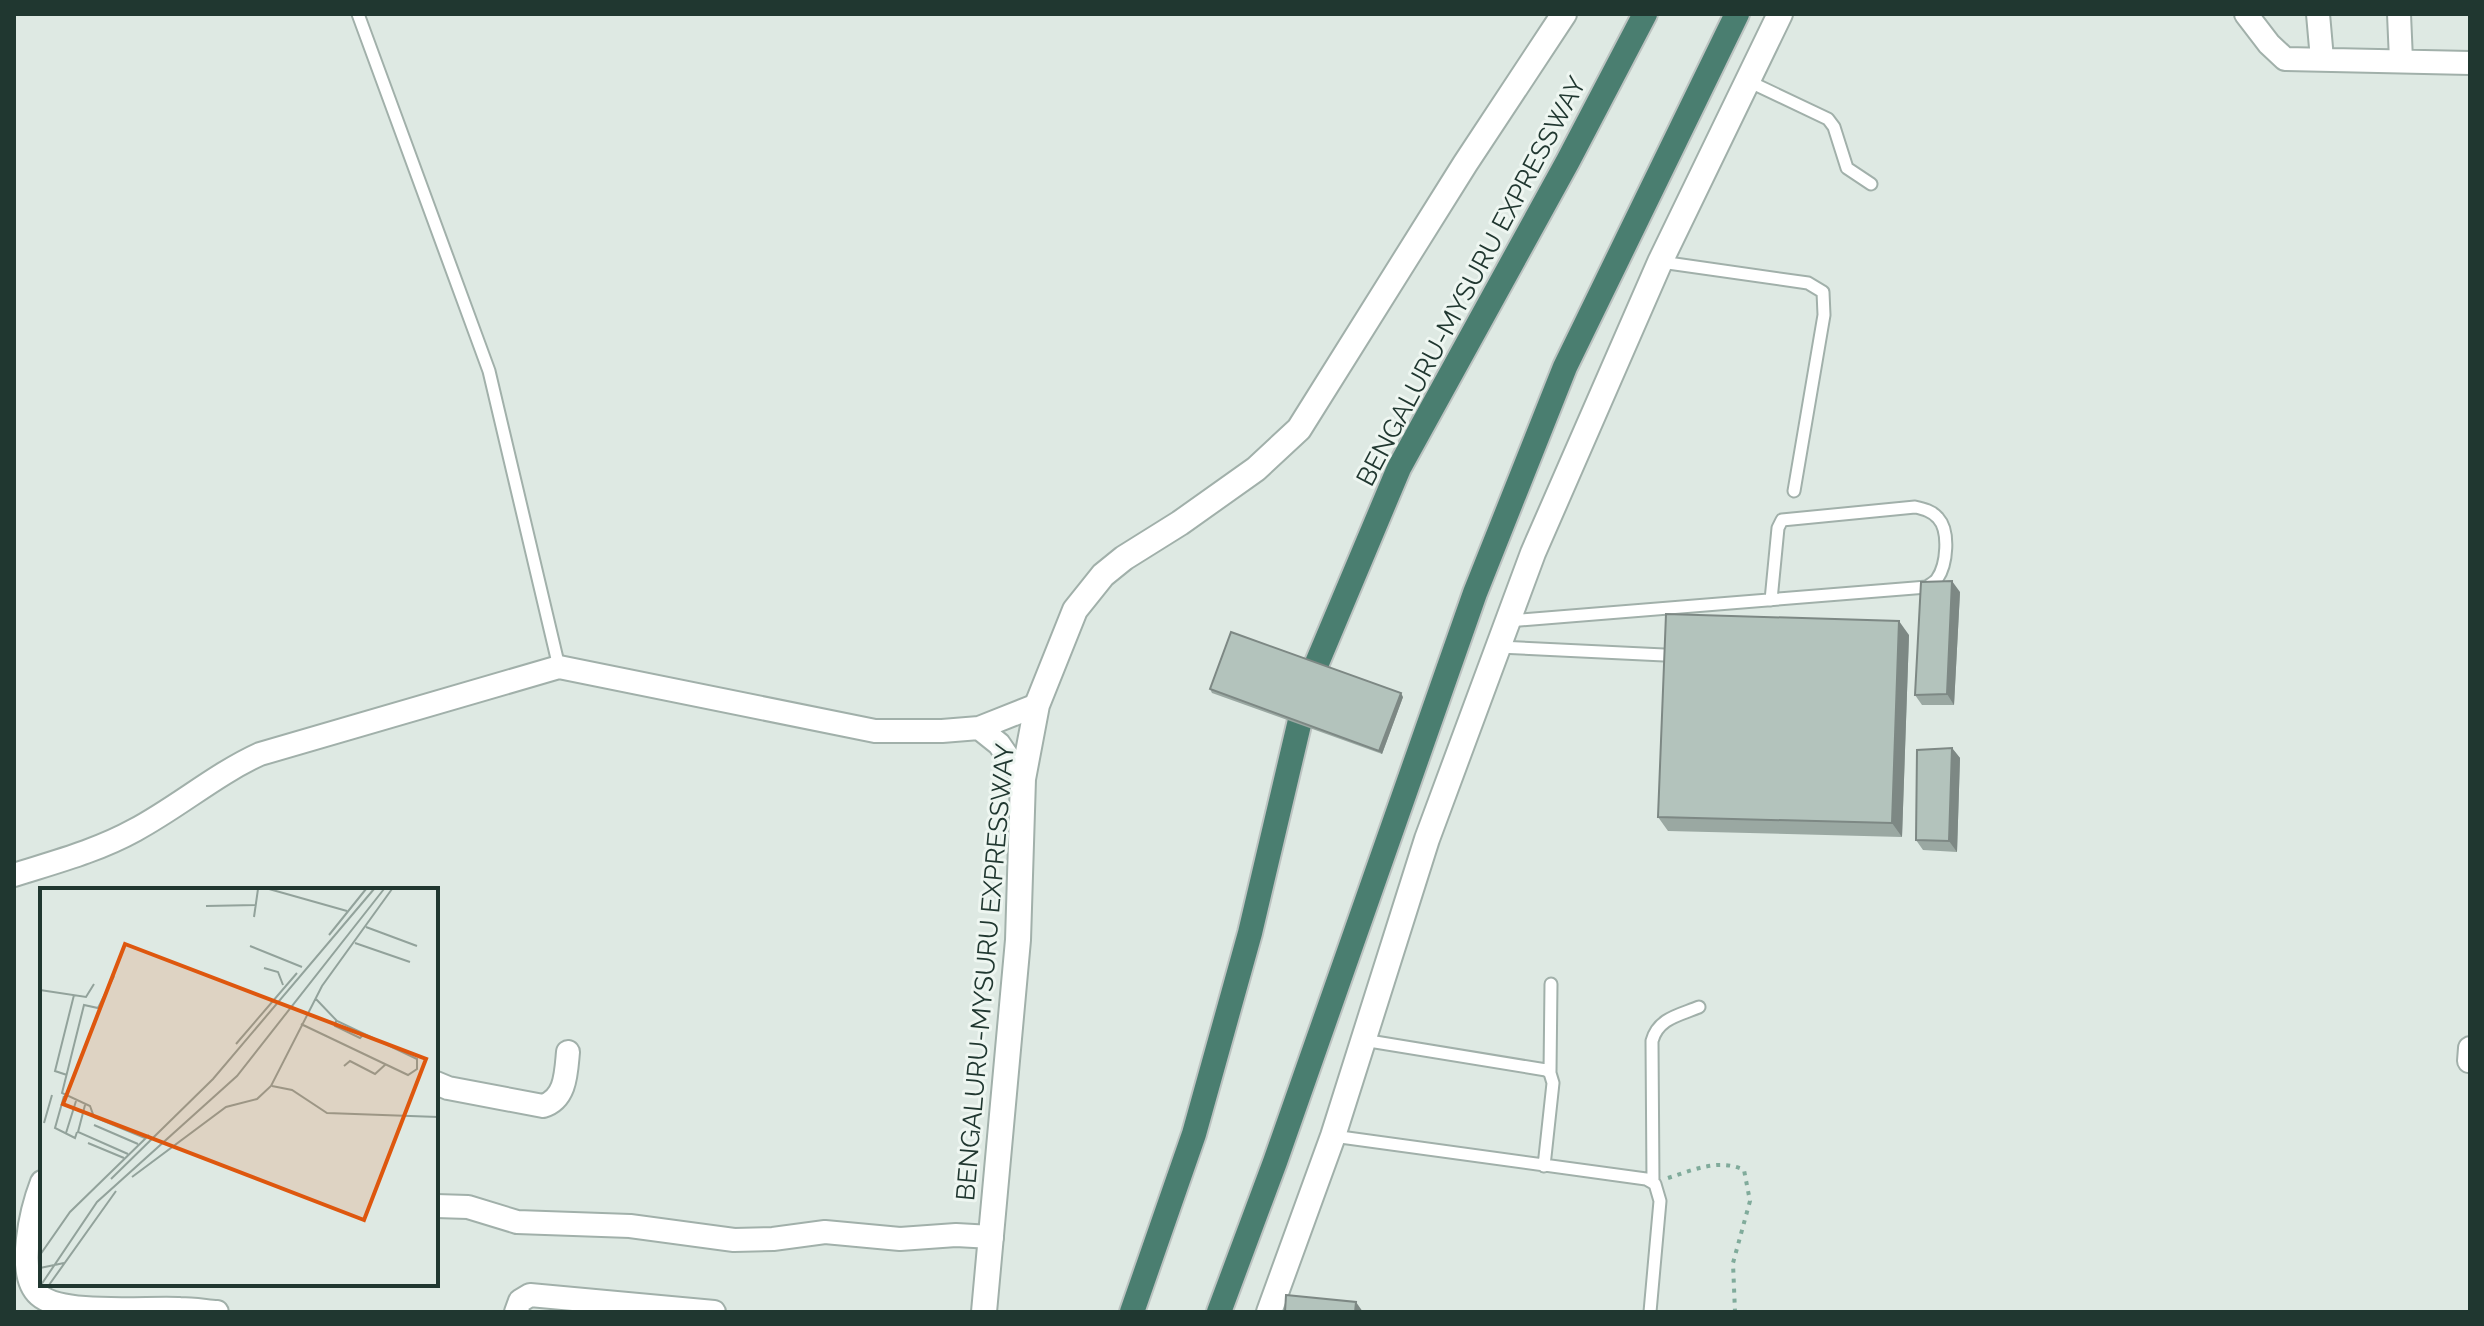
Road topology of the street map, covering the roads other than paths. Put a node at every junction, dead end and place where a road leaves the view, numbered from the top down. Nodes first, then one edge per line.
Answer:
1 (358, 14) edge
2 (1564, 14) edge
3 (1645, 14) edge
4 (1737, 14) edge
5 (1780, 14) edge
6 (2246, 14) edge
7 (2318, 14) edge
8 (2399, 14) edge
9 (2322, 59) junction
10 (2401, 60) junction
11 (2470, 63) edge
12 (1747, 80) junction
13 (1871, 184) dead end
14 (1660, 262) junction
15 (1794, 491) dead end
16 (1771, 600) junction
17 (1507, 621) junction
18 (1498, 647) junction
19 (1664, 655) edge
20 (559, 667) junction
21 (1037, 705) junction
22 (979, 728) junction
23 (1023, 779) junction
24 (14, 875) edge
25 (1551, 984) dead end
26 (1699, 1007) dead end
27 (1363, 1040) junction
28 (568, 1052) dead end
29 (1550, 1073) junction
30 (438, 1084) edge
31 (1333, 1136) junction
32 (1544, 1166) junction
33 (1653, 1183) junction
34 (40, 1188) edge
35 (438, 1206) edge
36 (992, 1237) junction
37 (217, 1312) edge
38 (516, 1312) edge
39 (714, 1312) edge
40 (984, 1312) edge
41 (1132, 1312) edge
42 (1219, 1312) edge
43 (1269, 1312) edge
44 (1650, 1312) edge

1 - 20 lane
2 - 21 street, BENGALURU-MYSURU EXPRESSWAY
3 - 41 highway, BENGALURU-MYSURU EXPRESSWAY
4 - 42 highway
5 - 12 street
6 - 9 street
7 - 9 street
8 - 10 street
9 - 10 street
10 - 11 street
12 - 13 lane
12 - 14 street
14 - 15 lane
14 - 17 street
16 - 16 lane
16 - 17 lane
17 - 18 street
18 - 19 lane
18 - 27 street
20 - 22 street
20 - 24 street
21 - 22 street
21 - 23 street, BENGALURU-MYSURU EXPRESSWAY
22 - 23 street
23 - 36 street, BENGALURU-MYSURU EXPRESSWAY
25 - 29 lane
26 - 33 lane
27 - 29 lane
27 - 31 street
28 - 30 street
29 - 32 lane
31 - 32 lane
31 - 43 street
32 - 33 lane
33 - 44 lane
34 - 37 street
35 - 36 street
36 - 40 street, BENGALURU-MYSURU EXPRESSWAY
38 - 39 street

